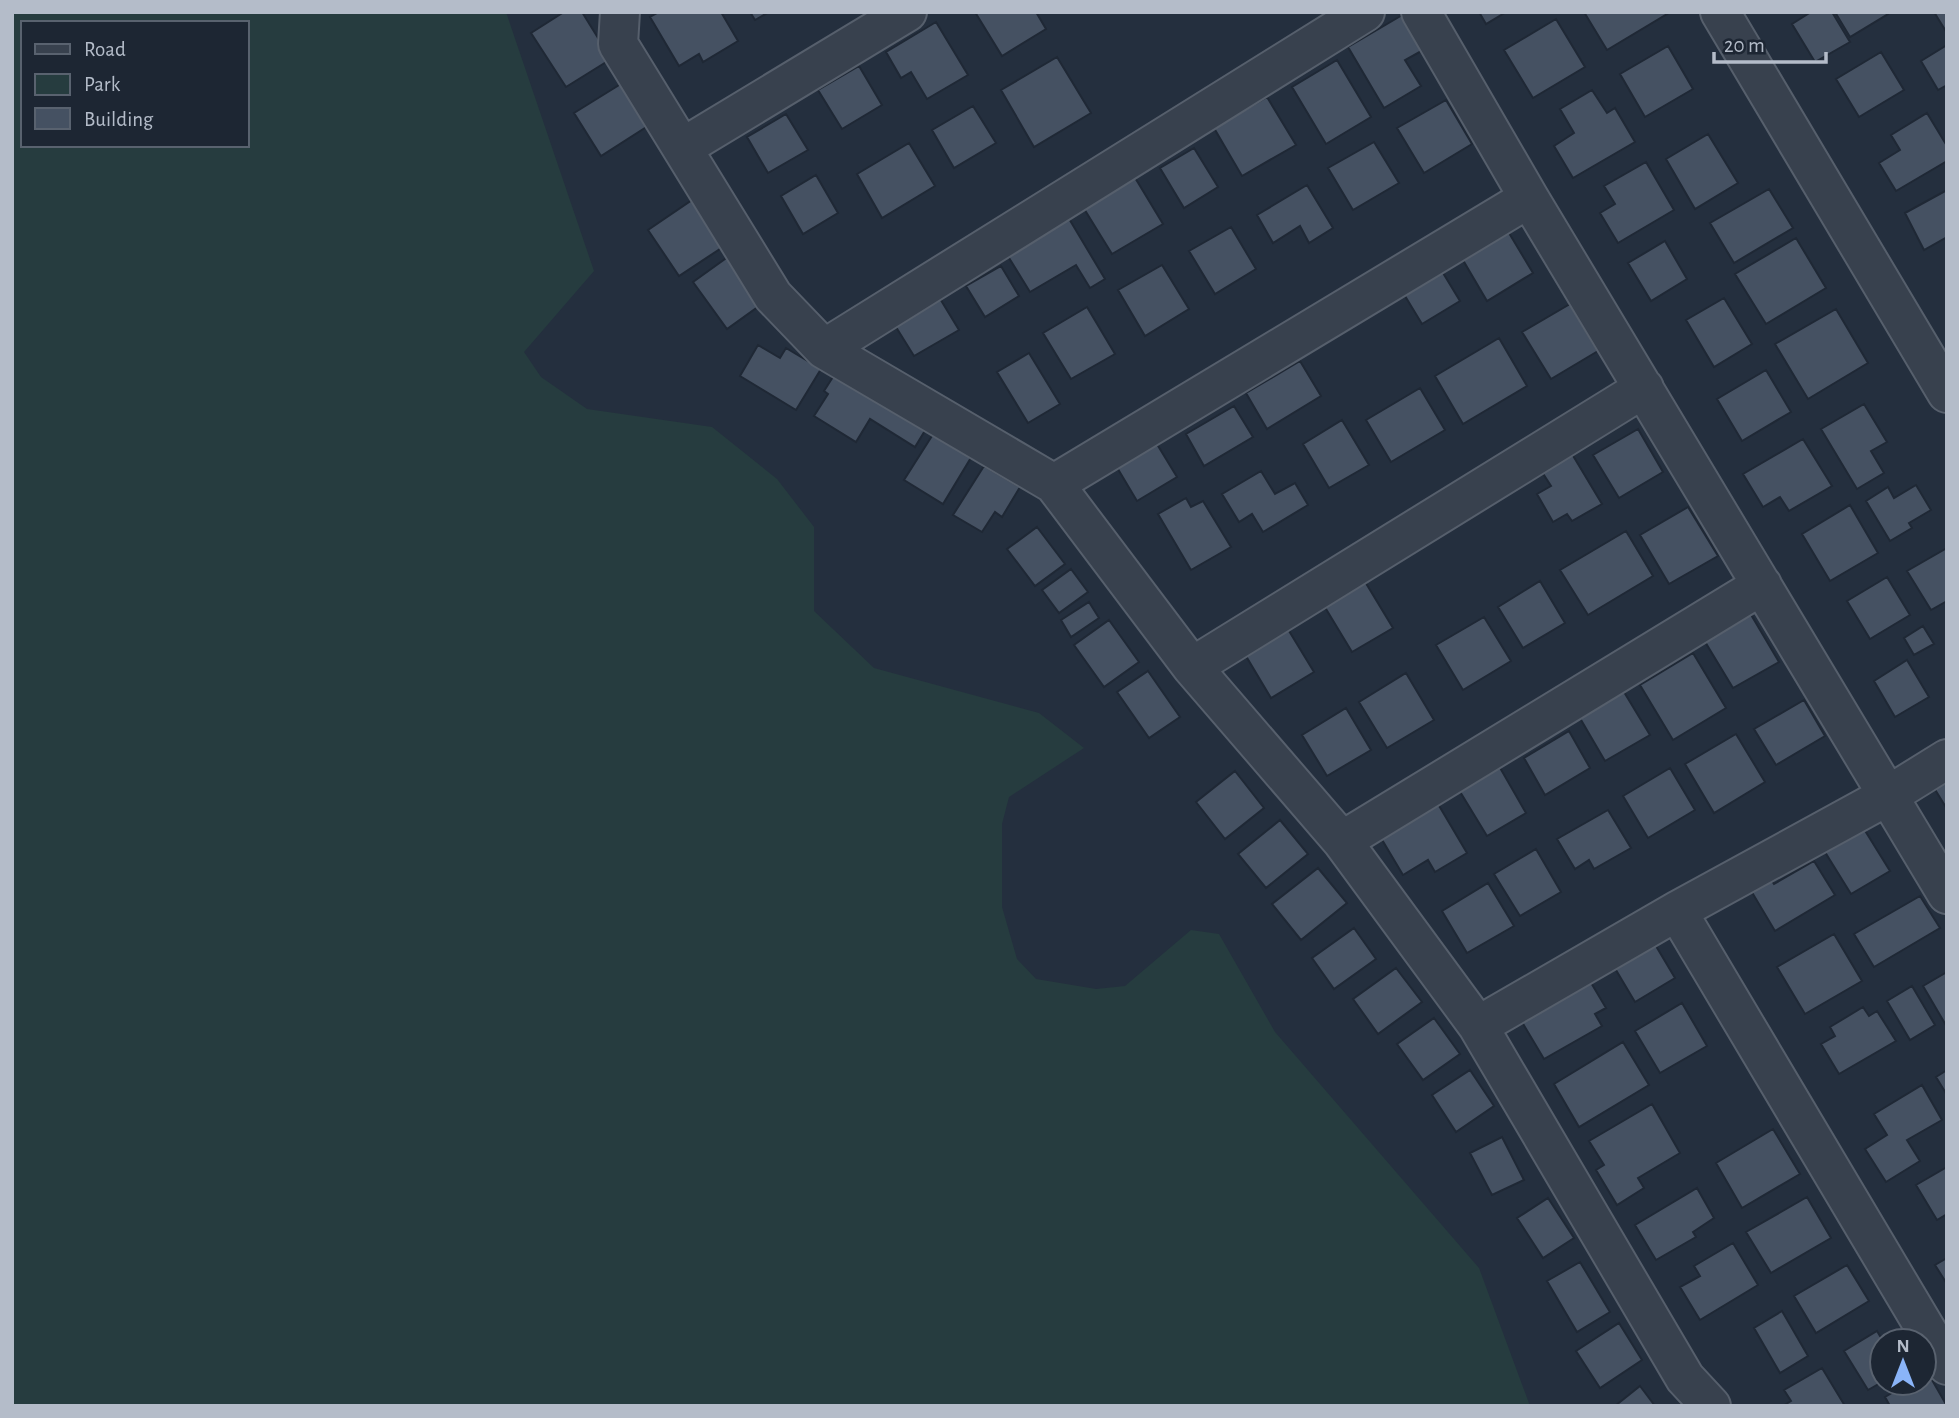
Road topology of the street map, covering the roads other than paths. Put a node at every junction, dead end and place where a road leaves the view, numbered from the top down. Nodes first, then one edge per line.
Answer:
1 (620, 12) edge
2 (907, 12) edge
3 (1365, 12) edge
4 (1421, 12) edge
5 (1720, 12) edge
6 (682, 148) junction
7 (1529, 198) junction
8 (824, 349) junction
9 (1644, 388) junction
10 (1947, 393) edge
11 (1054, 484) junction
12 (1762, 585) junction
13 (1192, 667) junction
14 (1947, 759) edge
15 (1889, 795) junction
16 (1342, 841) junction
17 (1947, 894) edge
18 (1677, 911) junction
19 (1478, 1026) junction
20 (1947, 1365) edge
21 (1711, 1406) edge

1 - 6 street
2 - 6 street
3 - 8 street
4 - 7 street
5 - 10 street
6 - 8 street
7 - 9 street
7 - 11 street
8 - 11 street
9 - 12 street
9 - 13 street
11 - 13 street
12 - 15 street
12 - 16 street
13 - 16 street
14 - 15 street
15 - 17 street
15 - 18 street
16 - 19 street
18 - 19 street
18 - 20 street
19 - 21 street

